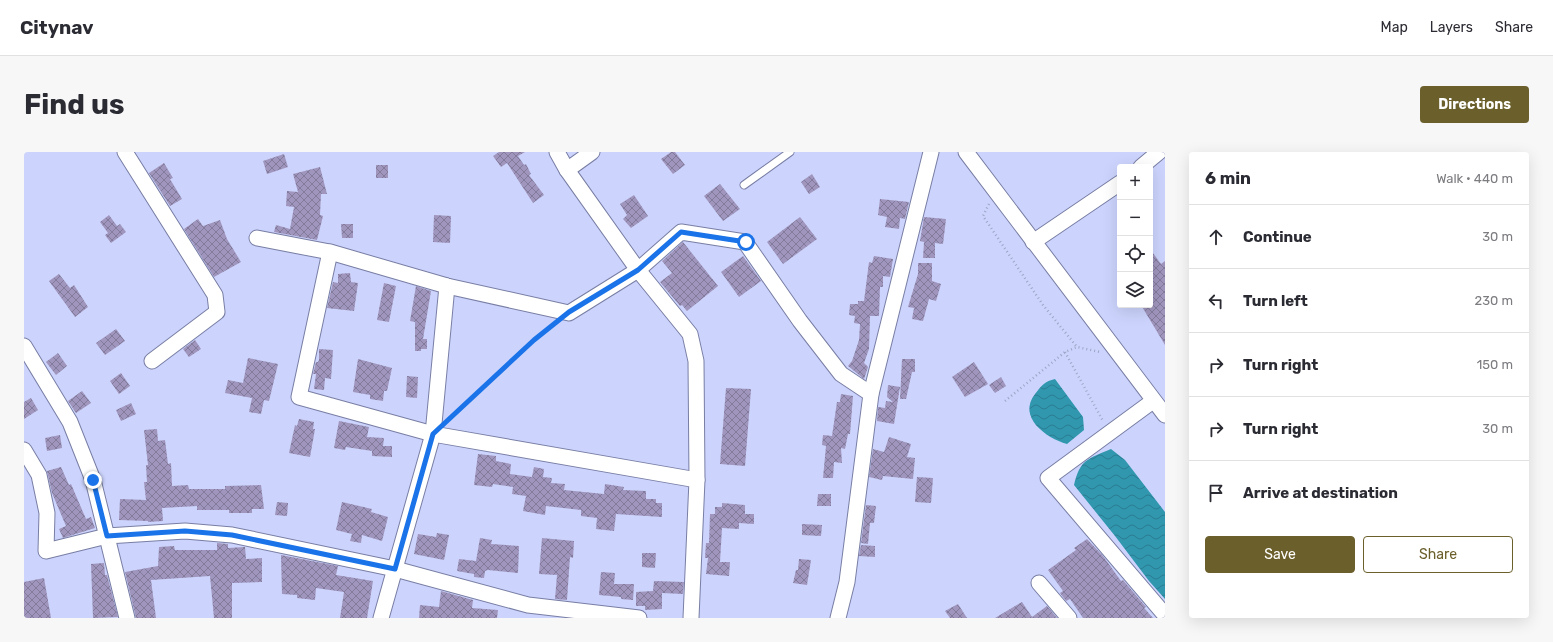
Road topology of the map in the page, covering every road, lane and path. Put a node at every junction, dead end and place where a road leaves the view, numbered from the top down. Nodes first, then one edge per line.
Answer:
1 (125, 152) edge
2 (557, 152) edge
3 (592, 152) edge
4 (790, 152) edge
5 (931, 152) edge
6 (966, 152) edge
7 (1159, 152) edge
8 (1145, 164) edge
9 (567, 170) junction
10 (1117, 185) edge
11 (744, 186) dead end
12 (996, 189) junction
13 (257, 238) dead end
14 (1033, 242) junction
15 (330, 252) junction
16 (638, 270) junction
17 (447, 286) junction
18 (569, 312) junction
19 (24, 346) edge
20 (1077, 347) junction
21 (1065, 352) junction
22 (1120, 357) junction
23 (152, 361) dead end
24 (872, 394) junction
25 (1005, 401) dead end
26 (1153, 401) junction
27 (1165, 415) edge
28 (433, 434) junction
29 (1110, 434) junction
30 (24, 450) edge
31 (697, 480) junction
32 (107, 536) junction
33 (395, 569) junction
34 (1039, 583) dead end
35 (1165, 615) edge
36 (127, 618) edge
37 (381, 618) edge
38 (640, 618) edge
39 (691, 618) edge
40 (838, 618) edge
41 (1069, 618) edge

1 - 23 street
2 - 9 street
3 - 9 street
4 - 11 lane
5 - 24 street
6 - 12 street
7 - 8 street
9 - 16 street
10 - 14 street
12 - 14 street
12 - 20 path
13 - 15 street
14 - 22 street
15 - 17 street
15 - 28 street
16 - 18 street
16 - 24 street
16 - 31 street
17 - 18 street
17 - 28 street
18 - 28 path
19 - 32 street
20 - 21 path
20 - 22 path
21 - 25 path
21 - 29 path
22 - 26 street
24 - 40 street
26 - 27 street
26 - 29 street
28 - 31 street
28 - 33 street
29 - 35 street
30 - 32 street
31 - 39 street
32 - 33 street
32 - 36 street
33 - 37 street
33 - 38 street
34 - 41 street

